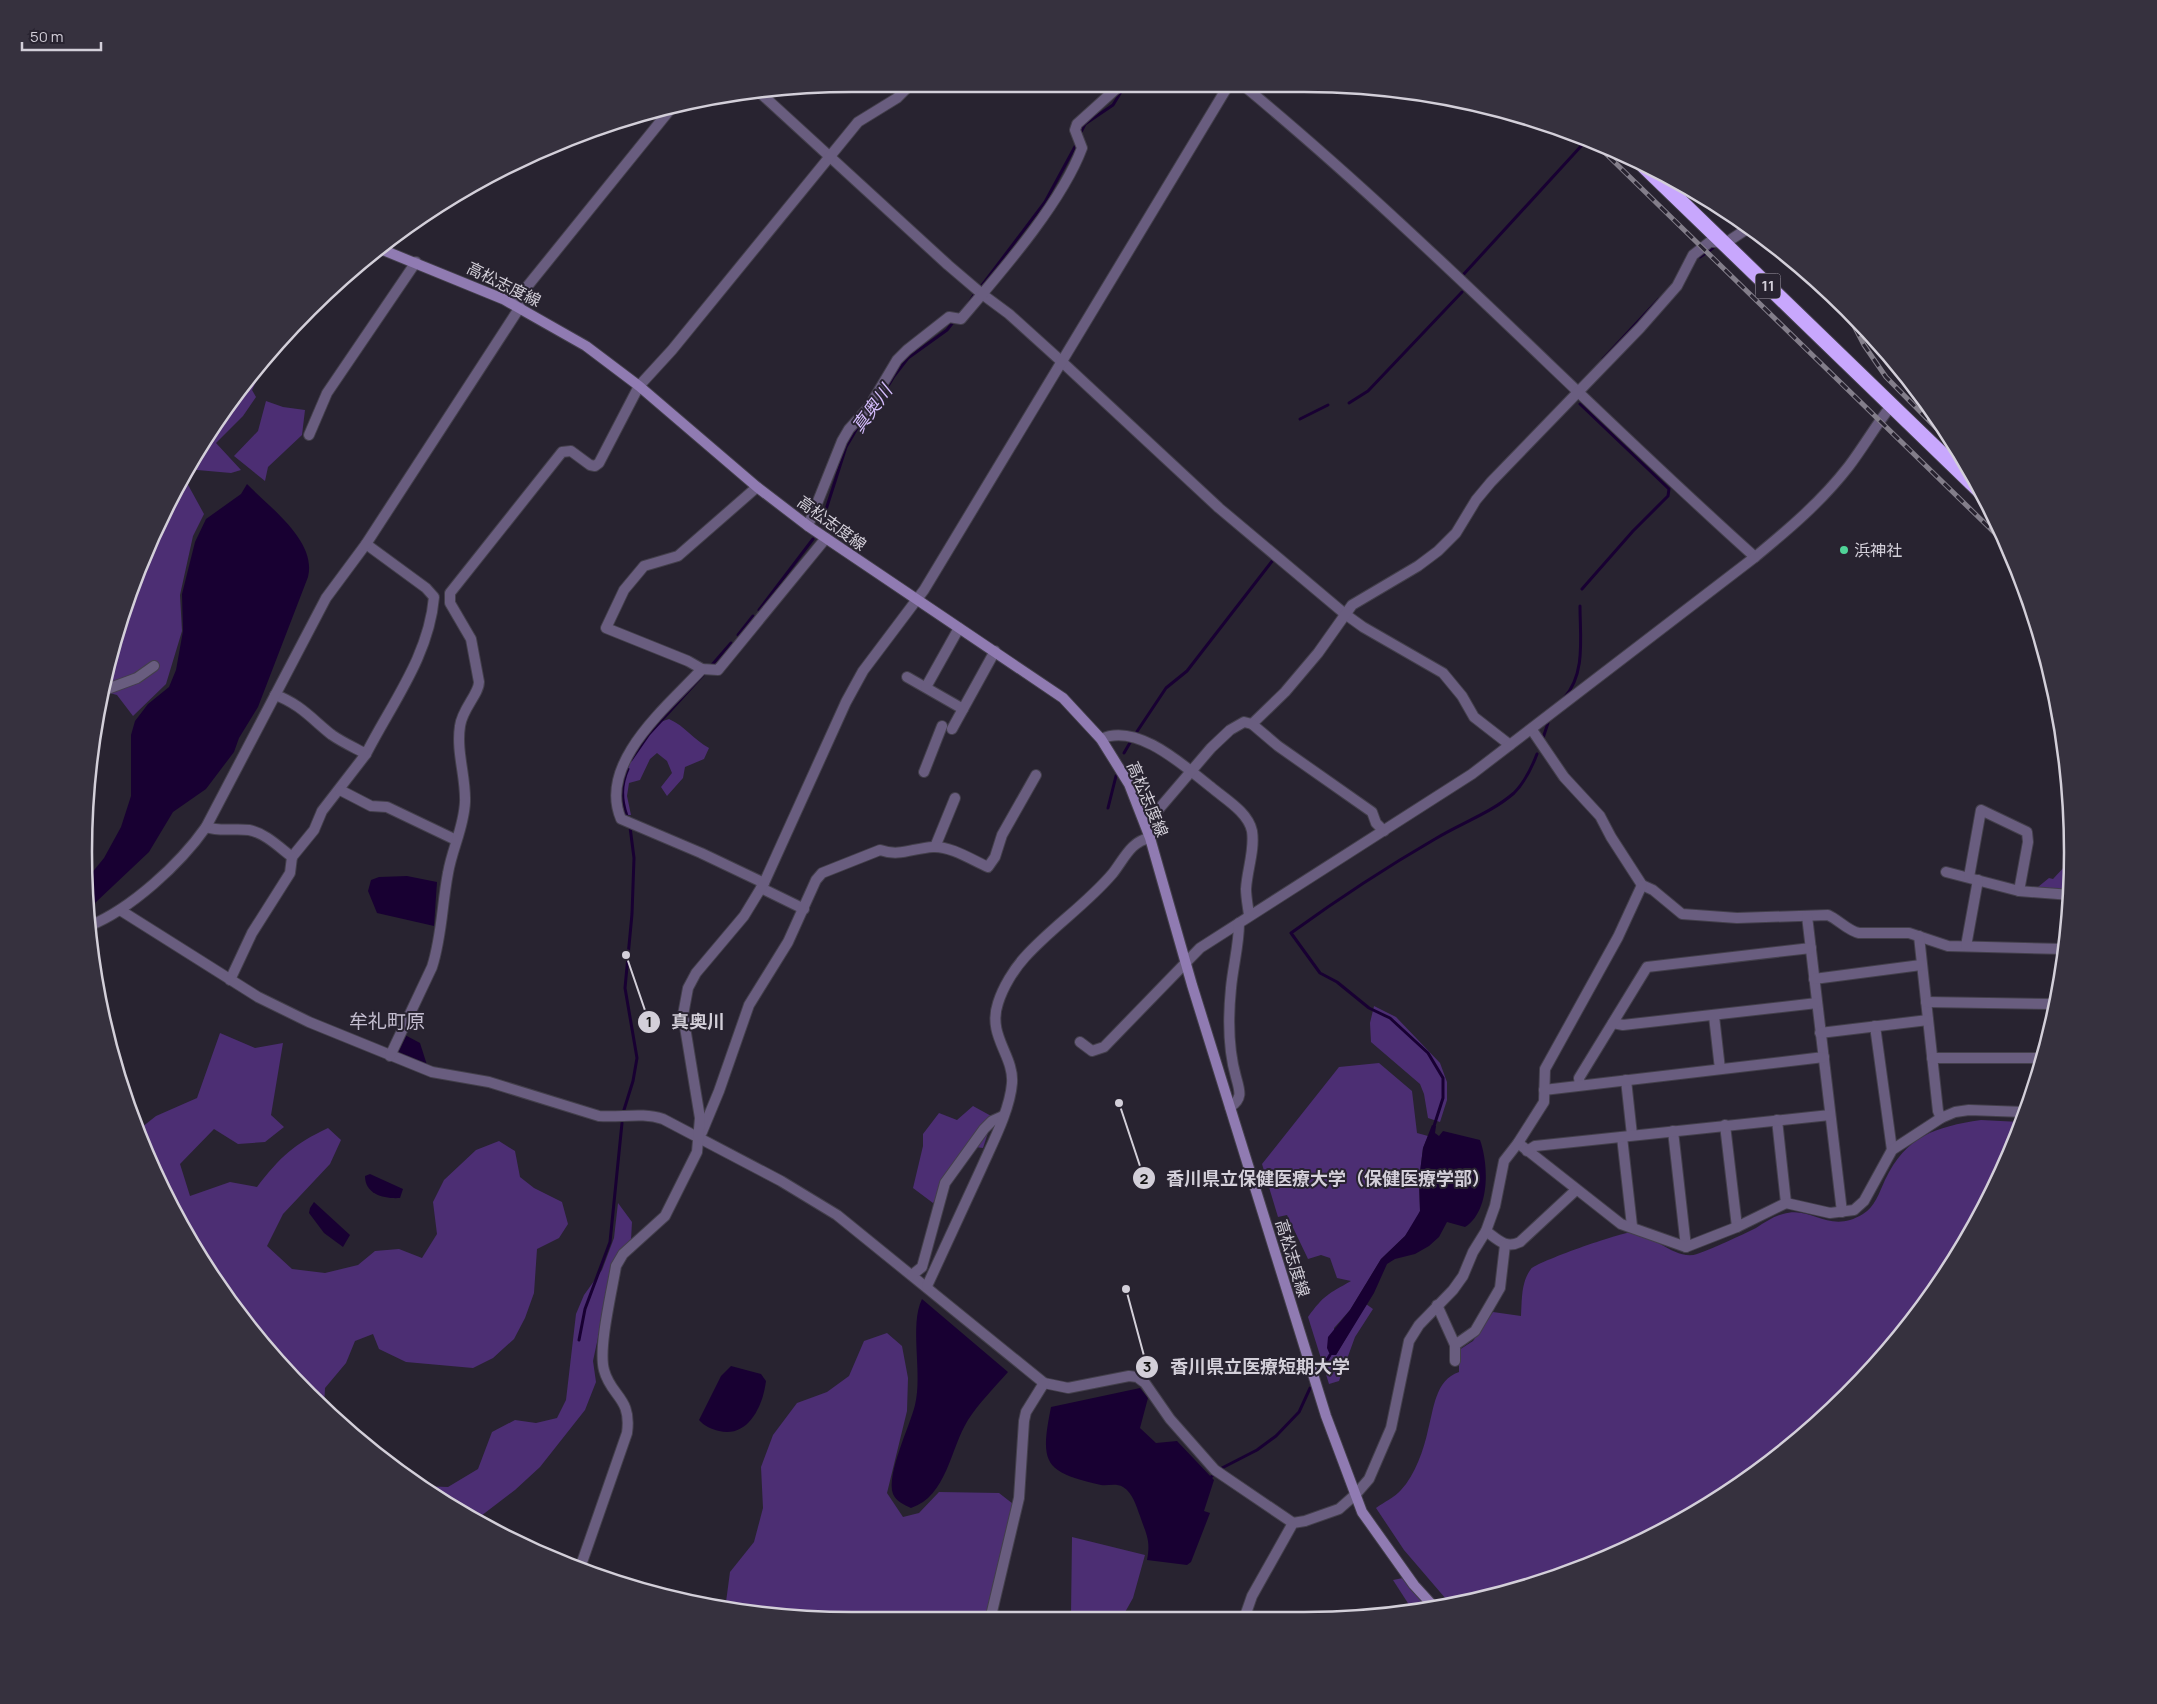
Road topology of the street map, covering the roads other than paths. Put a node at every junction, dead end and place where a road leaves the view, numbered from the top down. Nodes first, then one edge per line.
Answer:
1 (903, 92) edge
2 (1112, 92) edge
3 (1224, 92) edge
4 (1251, 92) edge
5 (765, 98) edge
6 (665, 116) edge
7 (829, 156) junction
8 (1659, 180) edge
9 (1743, 232) edge
10 (1724, 244) junction
11 (387, 251) edge
12 (416, 262) junction
13 (982, 294) junction
14 (516, 305) junction
15 (1061, 361) junction
16 (639, 386) junction
17 (1578, 393) junction
18 (1891, 406) junction
19 (309, 435) dead end
20 (1966, 478) edge
21 (757, 487) junction
22 (808, 526) junction
23 (826, 538) junction
24 (366, 544) junction
25 (1755, 557) junction
26 (917, 600) junction
27 (1346, 614) junction
28 (959, 628) junction
29 (995, 651) junction
30 (154, 666) dead end
31 (702, 669) junction
32 (907, 677) dead end
33 (111, 688) edge
34 (926, 688) junction
35 (275, 695) junction
36 (963, 709) junction
37 (1252, 724) junction
38 (942, 726) dead end
39 (952, 729) dead end
40 (1532, 730) junction
41 (1101, 738) junction
42 (1510, 745) junction
43 (366, 754) junction
44 (1190, 770) junction
45 (924, 772) dead end
46 (1036, 775) dead end
47 (340, 790) junction
48 (955, 798) dead end
49 (1146, 824) junction
50 (206, 827) junction
51 (1384, 831) junction
52 (1150, 838) junction
53 (456, 840) junction
54 (934, 847) junction
55 (292, 857) junction
56 (1946, 872) dead end
57 (1974, 879) junction
58 (1642, 885) junction
59 (762, 886) junction
60 (2018, 891) junction
61 (2063, 894) edge
62 (804, 909) junction
63 (120, 910) junction
64 (1249, 915) junction
65 (1807, 916) junction
66 (96, 923) edge
67 (1239, 923) junction
68 (1919, 936) junction
69 (1966, 946) junction
70 (1811, 948) junction
71 (2058, 949) edge
72 (1185, 961) junction
73 (1921, 965) junction
74 (1814, 979) junction
75 (230, 980) junction
76 (1926, 1002) junction
77 (1817, 1003) junction
78 (2049, 1004) edge
79 (1714, 1016) junction
80 (1928, 1020) junction
81 (1613, 1023) junction
82 (1875, 1026) junction
83 (1820, 1033) junction
84 (1080, 1042) dead end
85 (390, 1056) junction
86 (1824, 1057) junction
87 (1932, 1058) junction
88 (2036, 1058) edge
89 (1720, 1069) junction
90 (1626, 1080) junction
91 (1580, 1085) junction
92 (1544, 1090) junction
93 (1230, 1107) junction
94 (2018, 1112) edge
95 (1830, 1115) junction
96 (1002, 1116) junction
97 (1941, 1118) junction
98 (1777, 1120) junction
99 (1725, 1126) junction
100 (1673, 1131) junction
101 (1627, 1136) junction
102 (699, 1139) junction
103 (1518, 1144) junction
104 (1892, 1150) junction
105 (1527, 1151) junction
106 (1576, 1190) junction
107 (1786, 1203) junction
108 (1842, 1212) junction
109 (1632, 1226) junction
110 (1737, 1227) junction
111 (1486, 1231) junction
112 (1505, 1245) junction
113 (1686, 1247) junction
114 (912, 1275) junction
115 (928, 1286) junction
116 (1437, 1305) junction
117 (1455, 1345) junction
118 (1455, 1361) dead end
119 (1044, 1383) junction
120 (1356, 1494) junction
121 (1293, 1523) junction
122 (582, 1562) edge
123 (1429, 1601) edge
124 (992, 1612) edge
125 (1246, 1612) edge

1 - 7 street
2 - 13 street
3 - 15 street
4 - 17 street
5 - 7 street
6 - 14 street
7 - 13 street
7 - 16 street
8 - 10 highway, 11
9 - 10 street
10 - 17 street
10 - 18 highway, 11
11 - 12 main road, 高松志度線
12 - 14 main road, 高松志度線
12 - 19 street
13 - 15 street
13 - 22 street
14 - 16 main road, 高松志度線
14 - 24 street
15 - 26 street
15 - 27 street
16 - 21 main road, 高松志度線
16 - 53 street
17 - 25 street
17 - 27 street
18 - 20 highway, 11
18 - 25 street
21 - 22 main road, 高松志度線
21 - 31 street
22 - 23 main road, 高松志度線
23 - 26 main road, 高松志度線
23 - 31 street
24 - 35 street
24 - 43 street
25 - 40 street
26 - 28 main road, 高松志度線
26 - 59 street
27 - 37 street
27 - 42 street
28 - 29 main road, 高松志度線
28 - 34 street
29 - 36 street
29 - 41 main road, 高松志度線
30 - 33 street
31 - 59 street
32 - 34 street
34 - 36 street
35 - 43 street
35 - 50 street
36 - 39 street
37 - 44 street
37 - 51 street
38 - 45 street
40 - 42 street
40 - 58 street
41 - 44 street
41 - 49 main road, 高松志度線
42 - 51 street
43 - 47 street
44 - 49 street
44 - 64 street
46 - 54 street
47 - 53 street
47 - 55 street
48 - 54 street
49 - 52 main road, 高松志度線
50 - 55 street
50 - 63 street
51 - 64 street
52 - 72 main road, 高松志度線
52 - 96 street
53 - 85 street
54 - 62 street
55 - 75 street
56 - 57 street
57 - 60 street
57 - 60 street
57 - 69 street
58 - 65 street
58 - 92 street
59 - 62 street
59 - 102 street
60 - 61 street
62 - 102 street
63 - 66 street
63 - 75 street
64 - 67 street
65 - 68 street
65 - 70 street
67 - 72 street
67 - 93 street
68 - 69 street
68 - 73 street
69 - 71 street
70 - 74 street
70 - 81 street
72 - 84 street
72 - 93 main road, 高松志度線
73 - 74 street
73 - 76 street
74 - 77 street
75 - 85 street
76 - 78 street
76 - 80 street
77 - 79 street
77 - 83 street
79 - 81 street
79 - 89 street
80 - 82 street
80 - 87 street
81 - 91 street
82 - 83 street
82 - 104 street
83 - 86 street
85 - 102 street
86 - 89 street
86 - 95 street
87 - 88 street
87 - 97 street
89 - 90 street
90 - 91 street
90 - 101 street
91 - 92 street
92 - 103 street
93 - 120 main road, 高松志度線
94 - 97 street
95 - 98 street
95 - 108 street
96 - 114 street
96 - 115 street
97 - 104 street
98 - 99 street
98 - 107 street
99 - 100 street
99 - 110 street
100 - 101 street
100 - 113 street
101 - 105 street
101 - 109 street
102 - 114 street
102 - 122 street
103 - 105 street
103 - 111 street
104 - 108 street
105 - 106 street
106 - 109 street
106 - 112 street
107 - 108 street
107 - 110 street
109 - 113 street
110 - 113 street
111 - 112 street
111 - 116 street
112 - 117 street
114 - 115 street
115 - 119 street
116 - 117 street
116 - 120 street
117 - 118 street
119 - 121 street
119 - 124 street
120 - 121 street
120 - 123 main road, 高松志度線
121 - 125 street

